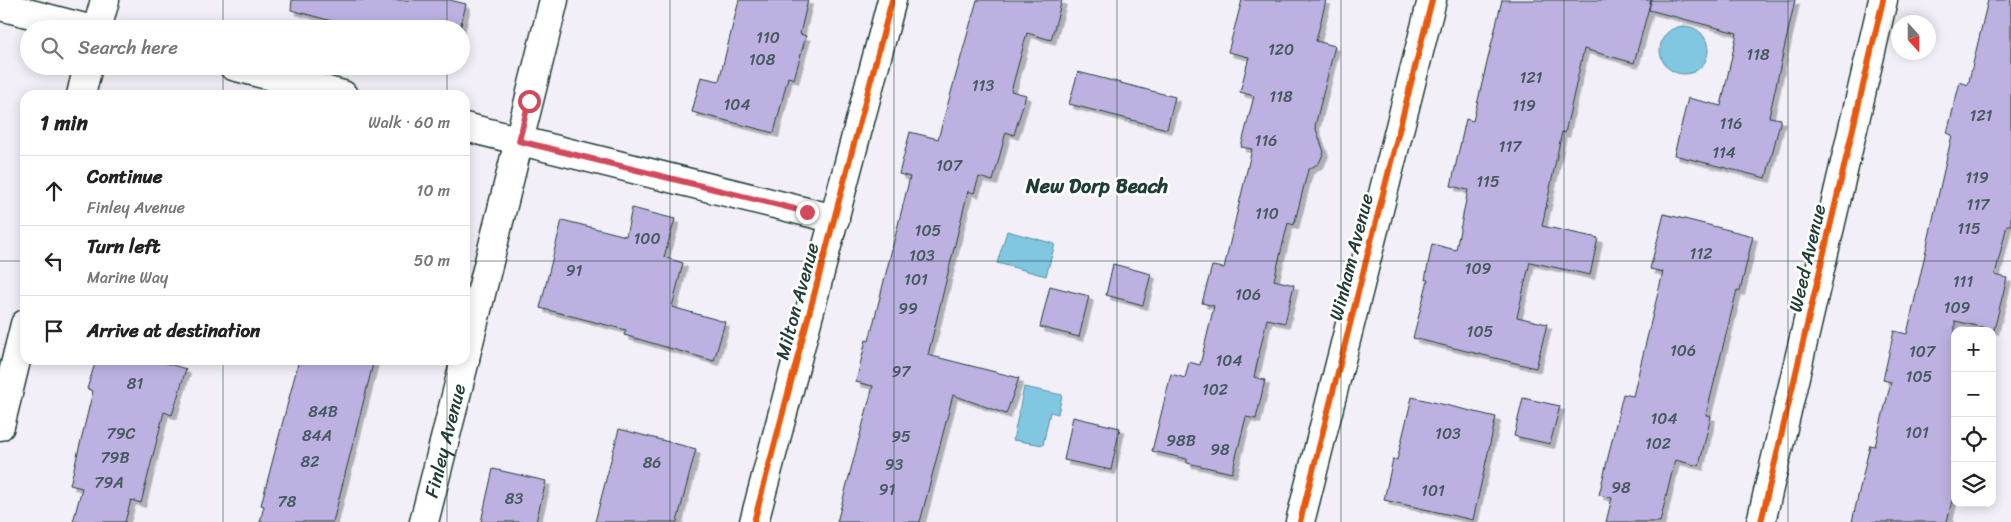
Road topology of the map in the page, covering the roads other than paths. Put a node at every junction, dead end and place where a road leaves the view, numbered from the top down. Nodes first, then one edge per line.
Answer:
1 (104, 0) edge
2 (554, 0) edge
3 (892, 0) edge
4 (1432, 0) edge
5 (1883, 0) edge
6 (0, 6) edge
7 (54, 20) edge
8 (99, 20) edge
9 (86, 75) edge
10 (267, 75) edge
11 (82, 90) edge
12 (324, 90) edge
13 (470, 128) edge
14 (519, 141) junction
15 (835, 219) junction
16 (470, 339) edge
17 (20, 344) edge
18 (463, 365) edge
19 (0, 426) edge
20 (424, 522) edge
21 (754, 522) edge
22 (1300, 522) edge
23 (1760, 522) edge

1 - 8 street
2 - 14 street, Finley Avenue
3 - 15 street, Milton Avenue
4 - 22 street, Winham Avenue
5 - 23 street, Weed Avenue
6 - 7 street
9 - 11 street
10 - 12 street
13 - 14 street
14 - 15 street
14 - 16 street, Finley Avenue
15 - 21 street, Milton Avenue
17 - 19 street
18 - 20 street, Finley Avenue

